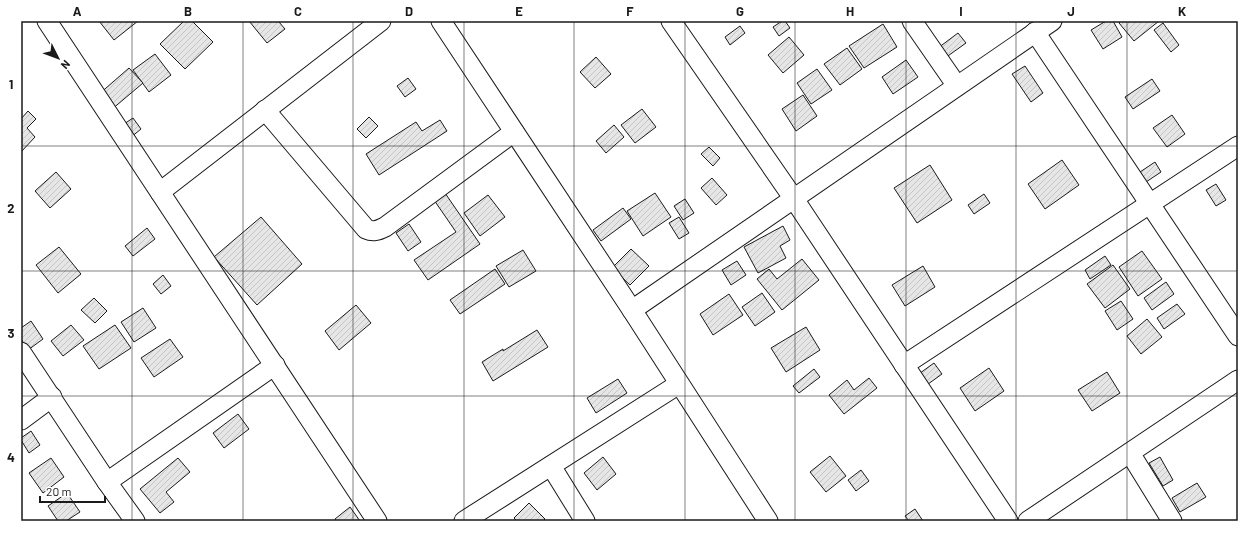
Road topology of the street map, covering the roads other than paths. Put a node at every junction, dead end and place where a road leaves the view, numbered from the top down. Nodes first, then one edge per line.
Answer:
1 (47, 21) edge
2 (441, 21) edge
3 (671, 21) edge
4 (912, 21) edge
5 (1052, 21) edge
6 (374, 23) edge
7 (1035, 32) junction
8 (957, 86) junction
9 (265, 110) junction
10 (514, 132) junction
11 (1238, 146) edge
12 (160, 192) junction
13 (794, 199) junction
14 (1150, 204) junction
15 (632, 310) junction
16 (1238, 336) edge
17 (21, 352) edge
18 (904, 365) junction
19 (275, 366) junction
20 (1238, 380) edge
21 (679, 384) junction
22 (52, 397) junction
23 (21, 420) edge
24 (1130, 453) junction
25 (551, 466) junction
26 (107, 482) junction
27 (135, 521) edge
28 (377, 521) edge
29 (464, 521) edge
30 (585, 521) edge
31 (768, 521) edge
32 (1008, 521) edge
33 (1028, 521) edge
34 (1172, 521) edge

1 - 12 street
2 - 10 street
3 - 13 street
4 - 8 street
5 - 7 street
6 - 9 street
7 - 8 street
7 - 14 street
8 - 13 street
9 - 10 street
9 - 12 street
10 - 15 street
11 - 14 street
12 - 19 street
13 - 15 street
13 - 18 street
14 - 16 street
14 - 18 street
15 - 21 street
17 - 22 street
18 - 32 street
19 - 26 street
19 - 28 street
20 - 24 street
21 - 25 street
21 - 31 street
22 - 23 street
22 - 26 street
24 - 33 street
24 - 34 street
25 - 29 street
25 - 30 street
26 - 27 street

